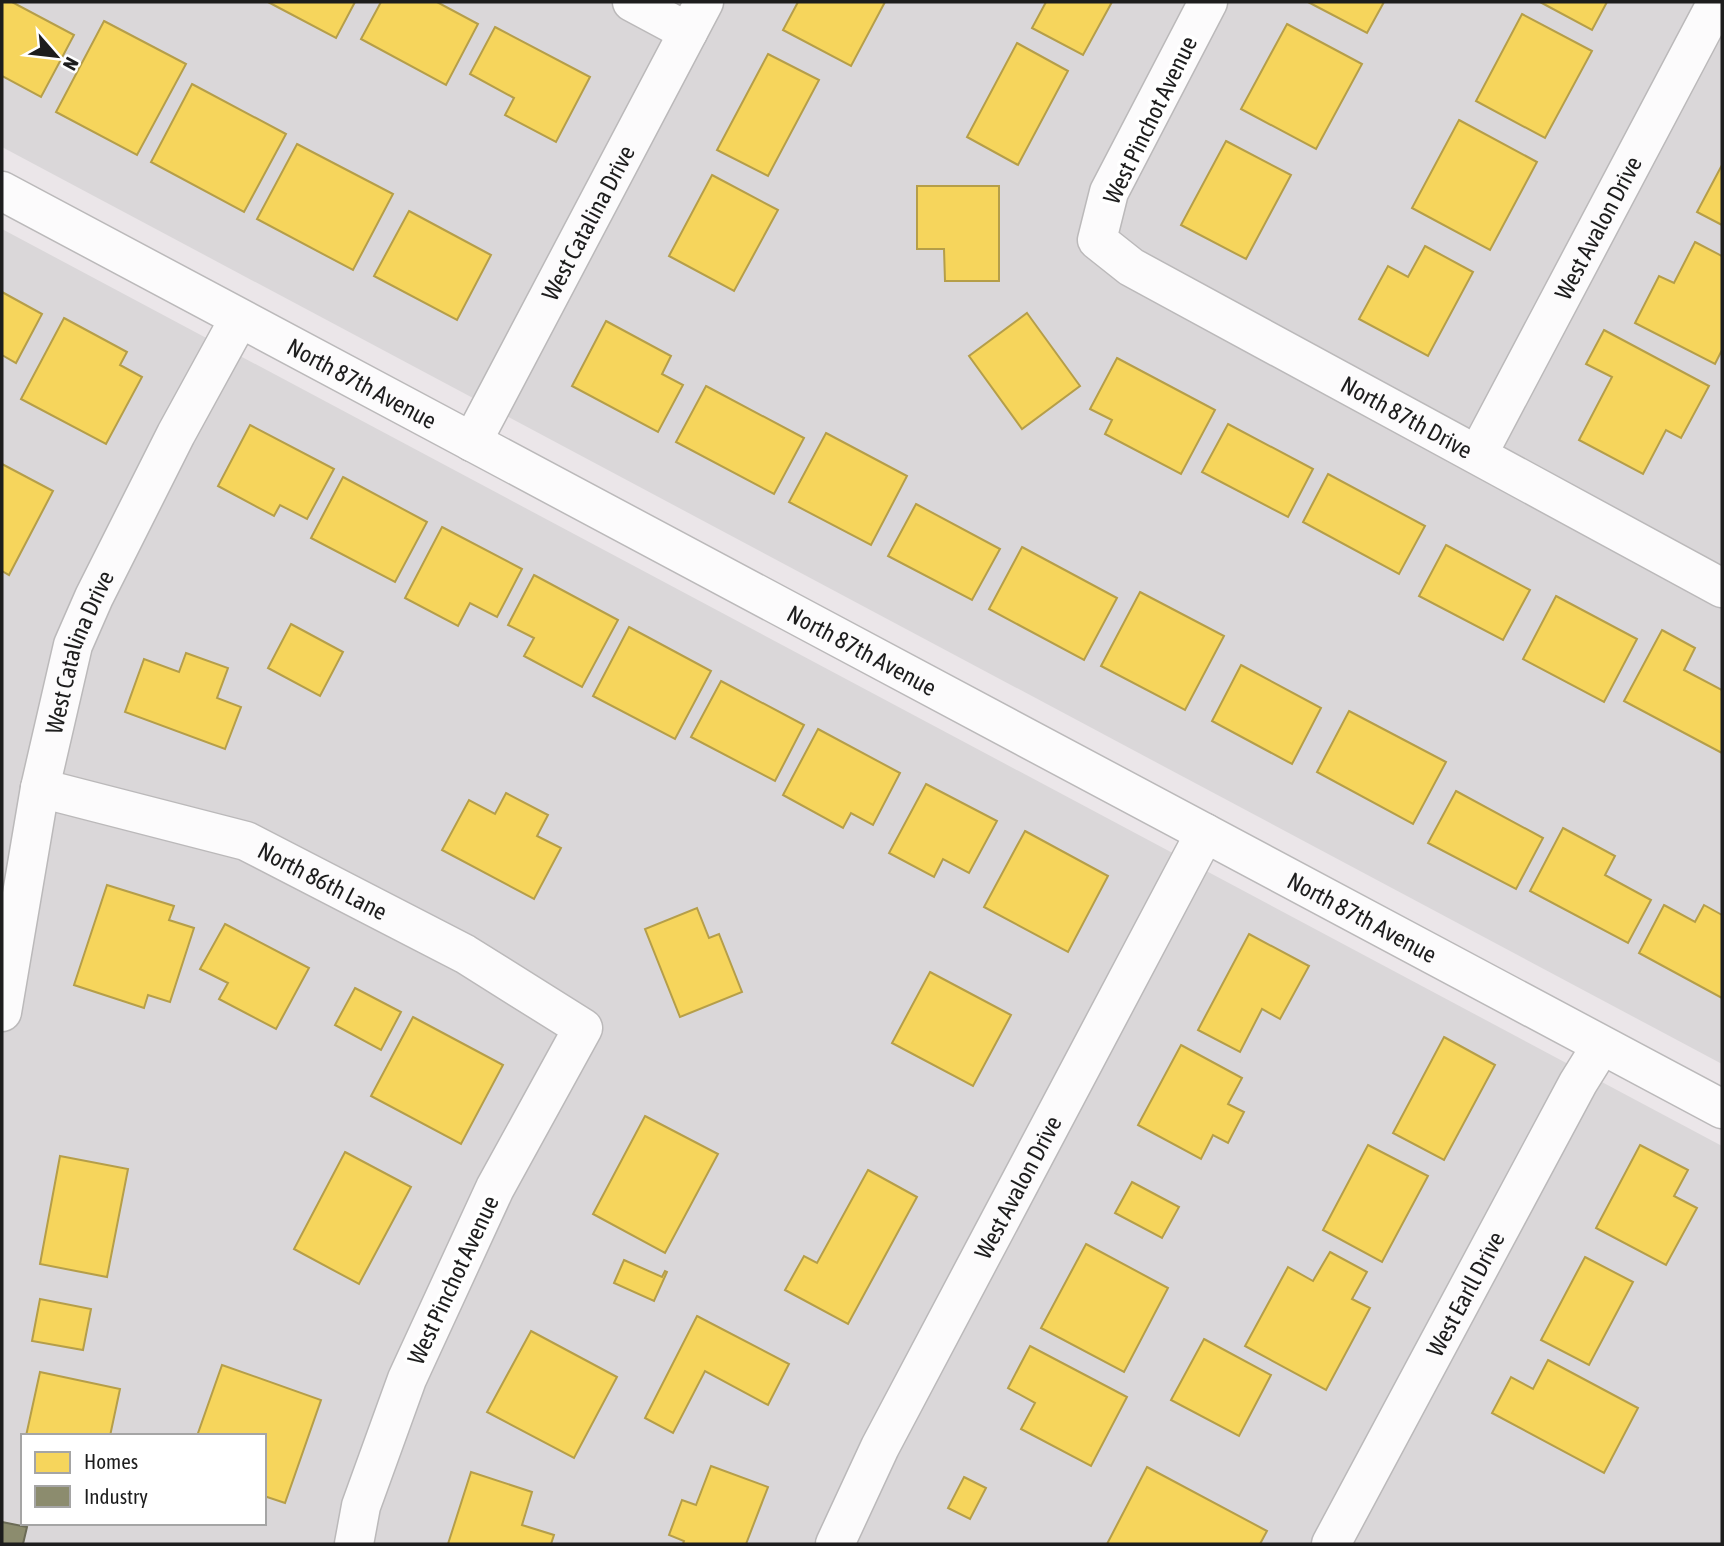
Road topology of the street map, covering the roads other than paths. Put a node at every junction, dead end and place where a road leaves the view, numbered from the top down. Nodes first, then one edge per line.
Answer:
1 (632, 2) edge
2 (1208, 2) edge
3 (1717, 2) edge
4 (696, 17) edge
5 (2, 191) edge
6 (1097, 240) joint
7 (239, 319) junction
8 (472, 442) junction
9 (1478, 454) junction
10 (1722, 588) edge
11 (40, 788) junction
12 (1205, 833) junction
13 (2, 1012) edge
14 (583, 1028) joint
15 (1601, 1046) junction
16 (1722, 1109) edge
17 (354, 1544) edge
18 (835, 1544) edge
19 (1331, 1544) edge

1 - 4 street
2 - 6 street, West Pinchot Avenue
3 - 9 street, West Avalon Drive
4 - 8 street, West Catalina Drive
5 - 7 street, North 87th Avenue
6 - 9 street, North 87th Drive
7 - 8 street, North 87th Avenue
7 - 11 street, West Catalina Drive
8 - 12 street, North 87th Avenue
9 - 10 street, North 87th Drive
11 - 13 street, West Catalina Drive
11 - 14 street, North 86th Lane
12 - 15 street, North 87th Avenue
12 - 18 street, West Avalon Drive
14 - 17 street, West Pinchot Avenue
15 - 16 street, North 87th Avenue
15 - 19 street, West Earll Drive

